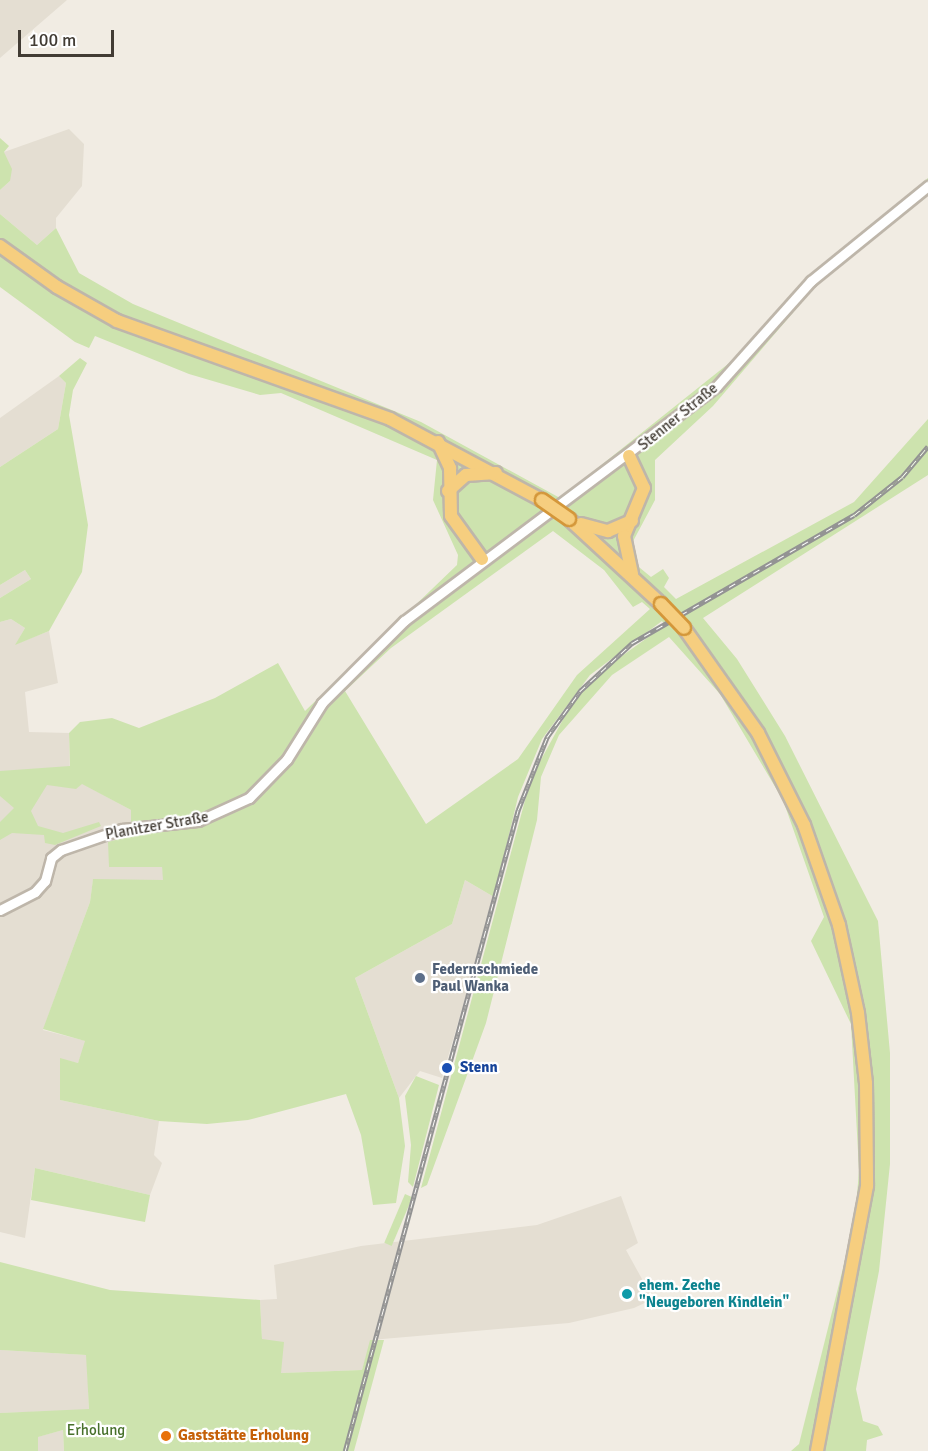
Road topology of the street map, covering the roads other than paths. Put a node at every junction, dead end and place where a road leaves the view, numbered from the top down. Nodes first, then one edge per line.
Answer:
1 (928, 186) edge
2 (0, 246) edge
3 (431, 437) junction
4 (629, 456) junction
5 (498, 473) junction
6 (448, 492) junction
7 (633, 520) junction
8 (572, 521) junction
9 (482, 559) junction
10 (632, 574) junction
11 (404, 621) joint
12 (0, 910) edge
13 (818, 1447) edge

1 - 4 street, Stenner Straße
2 - 3 highway
3 - 5 highway
3 - 6 highway
4 - 7 highway
4 - 9 street, Stenner Straße
5 - 6 highway
5 - 8 highway, bridge
6 - 9 highway
7 - 8 highway
7 - 10 highway
8 - 10 highway
9 - 11 street, Stenner Straße
10 - 13 highway, bridge
11 - 12 street, Planitzer Straße

